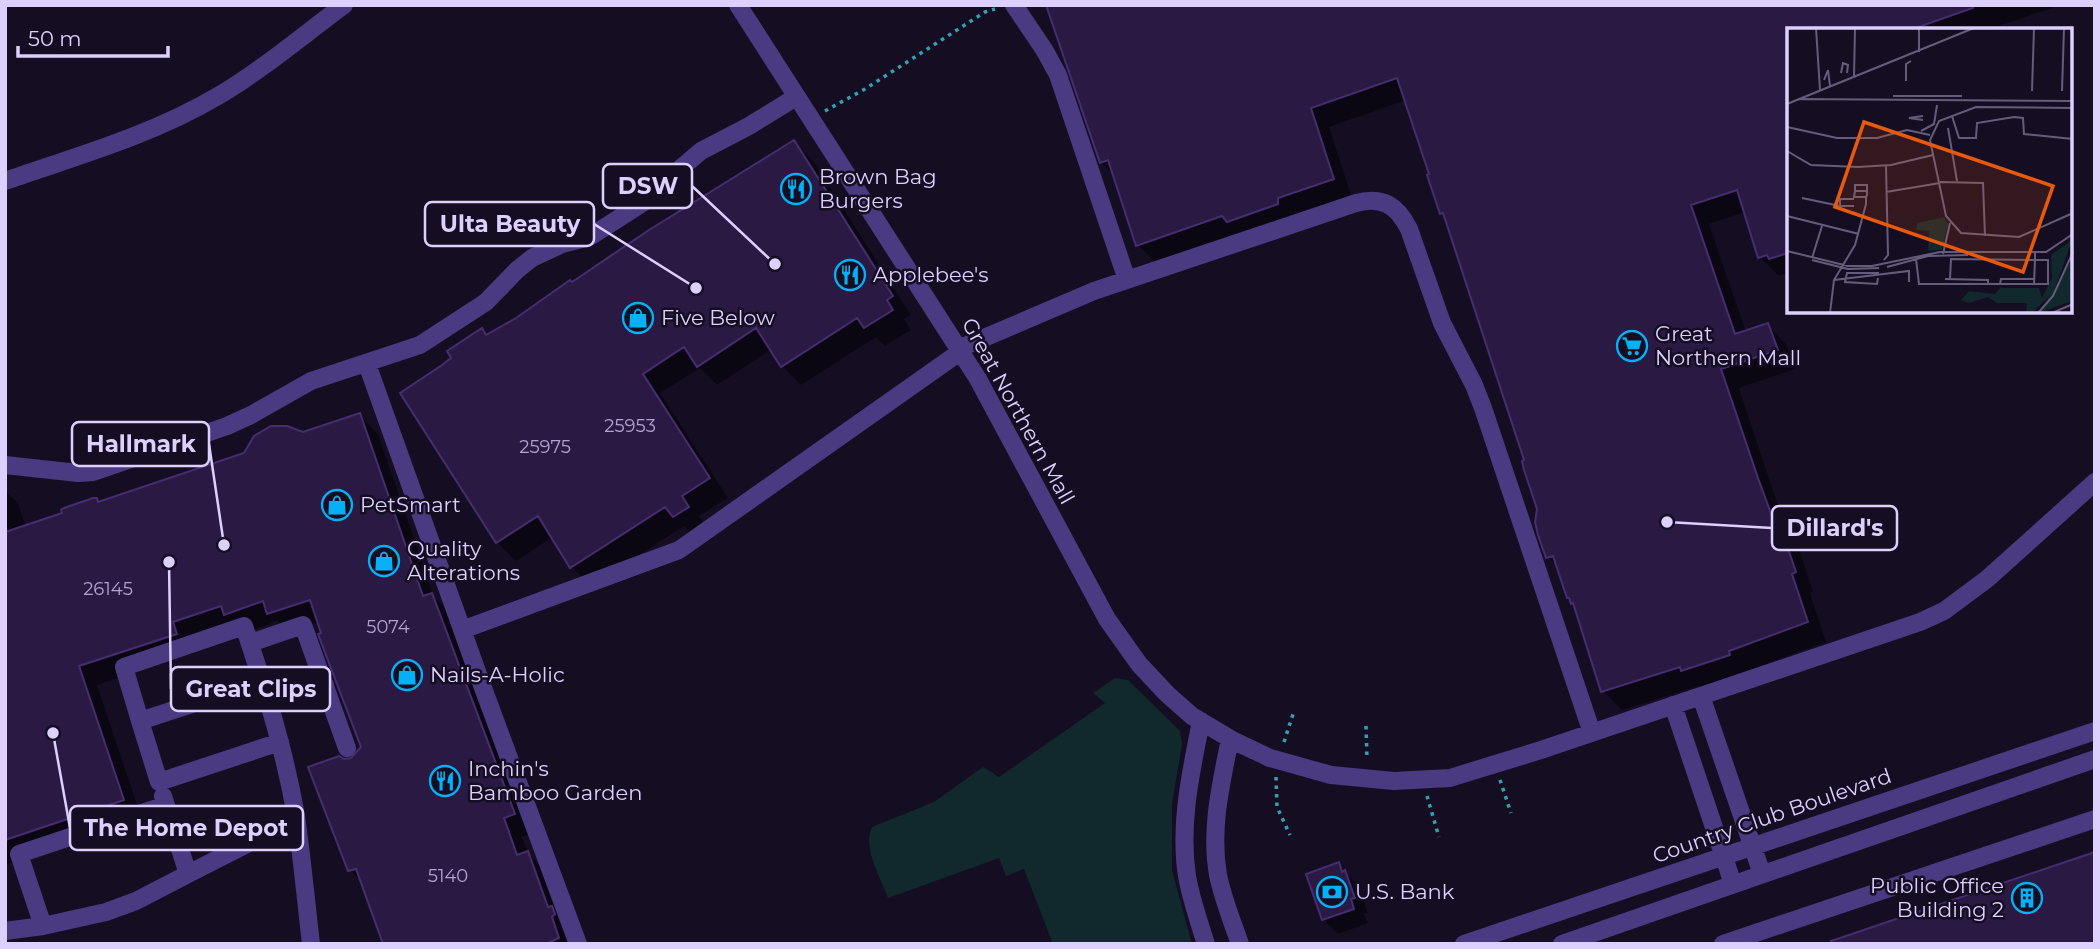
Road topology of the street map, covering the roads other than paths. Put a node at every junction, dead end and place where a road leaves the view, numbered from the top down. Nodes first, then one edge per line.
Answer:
1 (344, 5) edge
2 (738, 5) edge
3 (1014, 5) edge
4 (796, 97) junction
5 (5, 181) edge
6 (1127, 280) junction
7 (959, 351) junction
8 (368, 364) junction
9 (5, 465) edge
10 (2095, 482) edge
11 (462, 630) junction
12 (250, 643) junction
13 (262, 681) junction
14 (324, 685) junction
15 (1701, 696) junction
16 (268, 701) junction
17 (1673, 705) junction
18 (140, 721) junction
19 (1201, 721) junction
20 (2095, 731) edge
21 (1592, 733) junction
22 (1230, 739) junction
23 (280, 742) junction
24 (347, 748) dead end
25 (2095, 760) edge
26 (159, 782) junction
27 (166, 805) junction
28 (2095, 819) edge
29 (298, 830) junction
30 (1752, 847) junction
31 (12, 856) edge
32 (1724, 856) junction
33 (188, 874) junction
34 (1762, 874) junction
35 (1733, 884) junction
36 (43, 926) junction
37 (5, 931) edge
38 (311, 944) edge
39 (578, 944) edge
40 (1206, 944) edge
41 (1240, 944) edge
42 (1464, 944) edge
43 (1562, 944) edge
44 (1723, 944) edge

1 - 5 street
2 - 4 street, Great Northern Mall
3 - 6 street
4 - 7 street, Great Northern Mall
4 - 8 street
6 - 7 street
6 - 21 street
7 - 11 street
7 - 19 street, Great Northern Mall
8 - 9 street
8 - 11 street
10 - 15 street, Great Northern Mall
11 - 39 street
12 - 13 street
12 - 14 street
12 - 18 street
13 - 16 street
13 - 18 street
14 - 16 street
14 - 24 street
15 - 17 street, Great Northern Mall
15 - 30 street
16 - 23 street
17 - 21 street, Great Northern Mall
17 - 32 street
18 - 26 street
19 - 22 street, Great Northern Mall
19 - 40 street
20 - 30 street, Country Club Boulevard
21 - 22 street, Great Northern Mall
22 - 41 street
23 - 26 street
23 - 29 street
25 - 34 street
26 - 27 street
27 - 31 street
27 - 33 street
28 - 44 street
29 - 33 street
29 - 38 street
30 - 32 street, Country Club Boulevard
30 - 34 street
31 - 36 street
32 - 35 street
32 - 42 street, Country Club Boulevard
33 - 36 street
34 - 35 street
35 - 43 street
36 - 37 street

